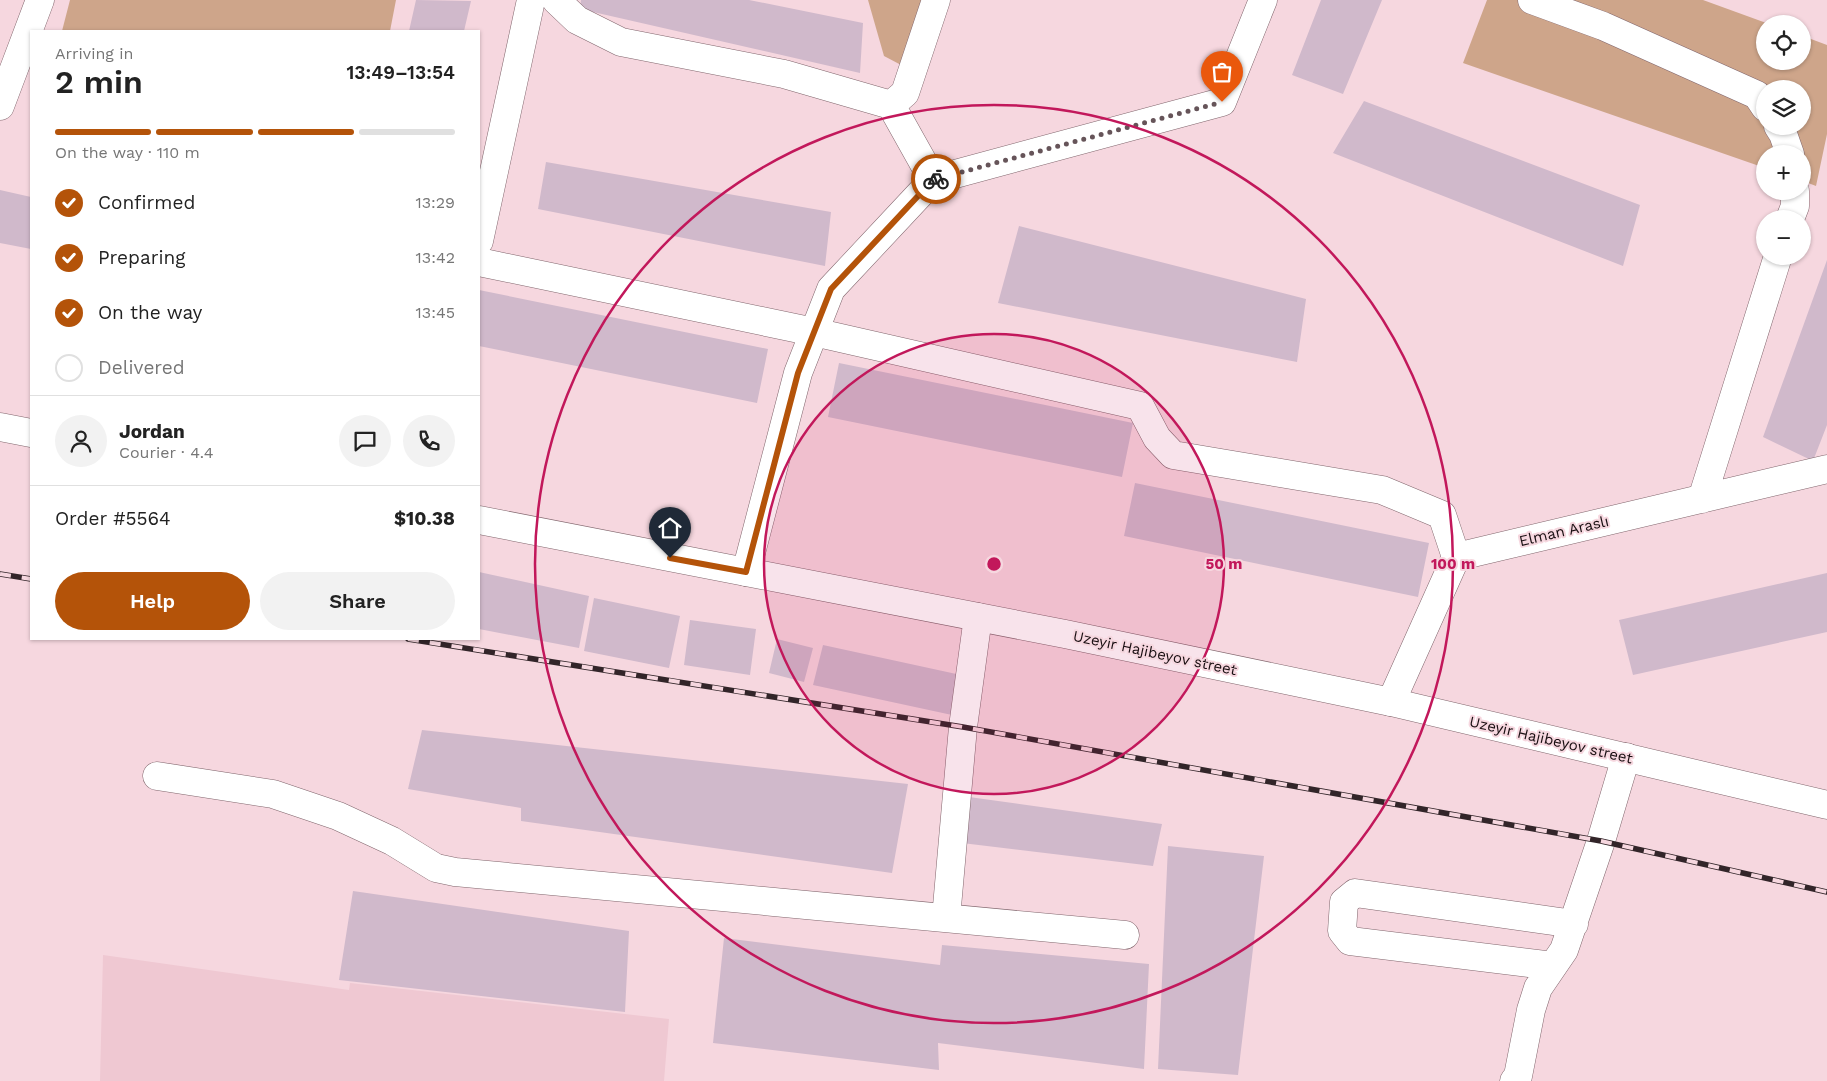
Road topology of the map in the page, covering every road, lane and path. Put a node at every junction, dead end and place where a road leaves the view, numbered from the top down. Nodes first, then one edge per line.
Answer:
1 (40, 0) edge
2 (531, 0) edge
3 (556, 0) edge
4 (936, 0) edge
5 (1263, 0) edge
6 (1532, 0) edge
7 (1756, 94) edge
8 (891, 105) junction
9 (0, 106) edge
10 (933, 180) junction
11 (480, 237) edge
12 (480, 262) edge
13 (1775, 265) edge
14 (814, 332) junction
15 (0, 427) edge
16 (30, 433) edge
17 (1827, 469) edge
18 (1702, 499) junction
19 (480, 520) edge
20 (1456, 557) junction
21 (746, 572) junction
22 (978, 617) junction
23 (1391, 702) junction
24 (1626, 758) junction
25 (157, 776) dead end
26 (1827, 806) edge
27 (946, 918) junction
28 (1574, 924) junction
29 (1125, 935) dead end
30 (1553, 966) junction
31 (1514, 1081) edge

1 - 9 main road
2 - 11 main road
3 - 8 main road
4 - 8 main road
5 - 10 main road
6 - 7 main road
8 - 10 main road
10 - 14 main road
12 - 14 main road
13 - 18 main road
14 - 20 main road
14 - 21 main road
15 - 16 main road
17 - 18 main road, Elman Araslı
18 - 20 main road, Elman Araslı
19 - 21 main road, Uzeyir Hajibeyov street
20 - 23 main road
21 - 22 main road, Uzeyir Hajibeyov street
22 - 23 main road, Uzeyir Hajibeyov street
22 - 27 main road
23 - 24 main road, Uzeyir Hajibeyov street
24 - 26 main road, Uzeyir Hajibeyov street
24 - 28 main road
25 - 27 main road
27 - 29 main road
28 - 30 main road
28 - 30 main road
30 - 31 main road

